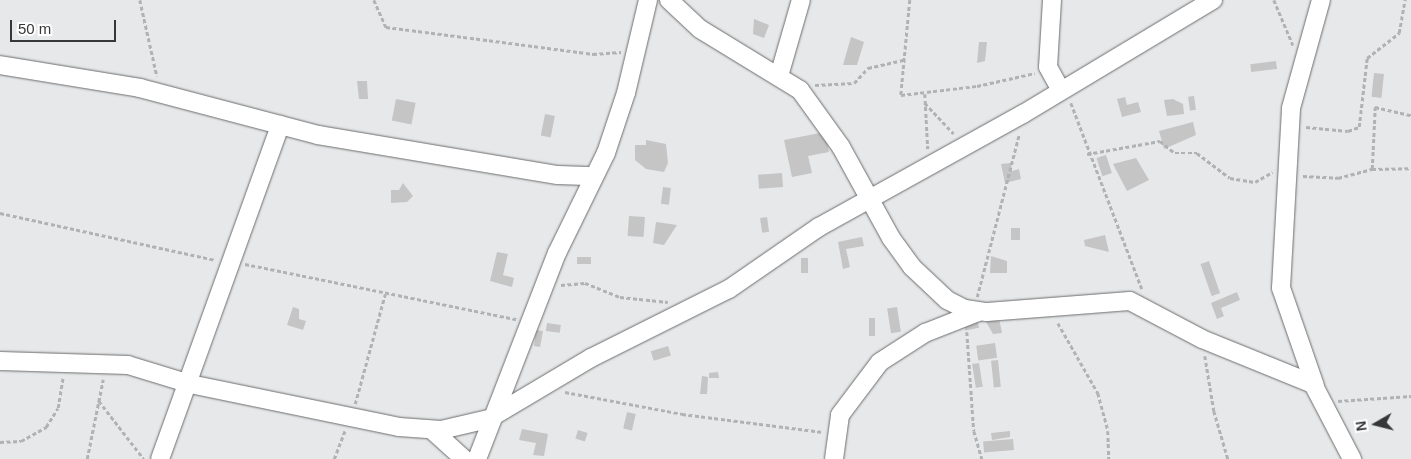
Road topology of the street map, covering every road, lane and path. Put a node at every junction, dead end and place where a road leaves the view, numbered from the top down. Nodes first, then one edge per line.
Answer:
1 (140, 0) edge
2 (374, 0) edge
3 (648, 0) edge
4 (669, 0) edge
5 (801, 0) edge
6 (910, 0) edge
7 (1052, 0) edge
8 (1213, 0) edge
9 (1274, 0) edge
10 (1321, 0) edge
11 (1405, 0) edge
12 (635, 51) junction
13 (904, 60) junction
14 (1303, 61) junction
15 (0, 66) edge
16 (1048, 67) junction
17 (783, 78) junction
18 (1062, 88) junction
19 (925, 94) junction
20 (167, 95) junction
21 (925, 104) junction
22 (1023, 114) junction
23 (1411, 114) edge
24 (280, 125) junction
25 (1290, 125) junction
26 (970, 143) junction
27 (1087, 154) junction
28 (929, 166) junction
29 (1411, 168) edge
30 (1372, 169) junction
31 (1286, 170) junction
32 (594, 176) junction
33 (871, 197) junction
34 (0, 213) edge
35 (232, 262) junction
36 (545, 283) junction
37 (386, 293) junction
38 (677, 302) dead end
39 (1049, 306) junction
40 (1150, 309) junction
41 (973, 312) junction
42 (530, 321) junction
43 (1202, 338) junction
44 (0, 361) edge
45 (64, 362) junction
46 (111, 363) junction
47 (190, 384) junction
48 (1315, 386) junction
49 (541, 388) junction
50 (1411, 396) edge
51 (99, 401) junction
52 (1324, 402) junction
53 (350, 416) junction
54 (494, 417) junction
55 (432, 430) junction
56 (835, 433) junction
57 (0, 442) edge
58 (87, 459) edge
59 (144, 459) edge
60 (160, 459) edge
61 (334, 459) edge
62 (464, 459) edge
63 (477, 459) edge
64 (834, 459) edge
65 (982, 459) edge
66 (1109, 459) edge
67 (1228, 459) edge
68 (1352, 459) edge

1 - 20 path
2 - 12 path
3 - 12 street
4 - 17 street
5 - 17 street
6 - 13 path
7 - 16 street
8 - 18 street
9 - 14 path
10 - 14 street
11 - 25 path
12 - 32 street
13 - 17 path
13 - 19 path
14 - 25 street
15 - 20 street
16 - 18 street
16 - 19 path
17 - 33 street
18 - 22 street
18 - 27 path
19 - 21 path
20 - 24 street
21 - 26 path
21 - 28 path
22 - 26 street
22 - 41 path
23 - 30 path
24 - 32 street
24 - 35 street
25 - 31 street
26 - 28 street
27 - 31 path
27 - 40 path
28 - 33 street
29 - 30 path
30 - 31 path
31 - 48 street
32 - 36 street
33 - 41 street
33 - 49 street
34 - 35 path
35 - 37 path
35 - 47 street
36 - 38 path
36 - 42 street
37 - 42 path
37 - 53 path
39 - 40 street
39 - 41 street
39 - 66 path
40 - 43 street
41 - 56 street
41 - 65 path
42 - 54 street
43 - 48 street
43 - 67 path
44 - 45 street
45 - 46 street
45 - 57 path
46 - 47 street
46 - 51 path
47 - 53 street
47 - 60 street
48 - 52 street
49 - 54 street
49 - 56 path
50 - 52 path
51 - 58 path
51 - 59 path
52 - 68 street
53 - 55 street
53 - 61 path
54 - 55 street
54 - 63 street
55 - 62 street
56 - 64 street

